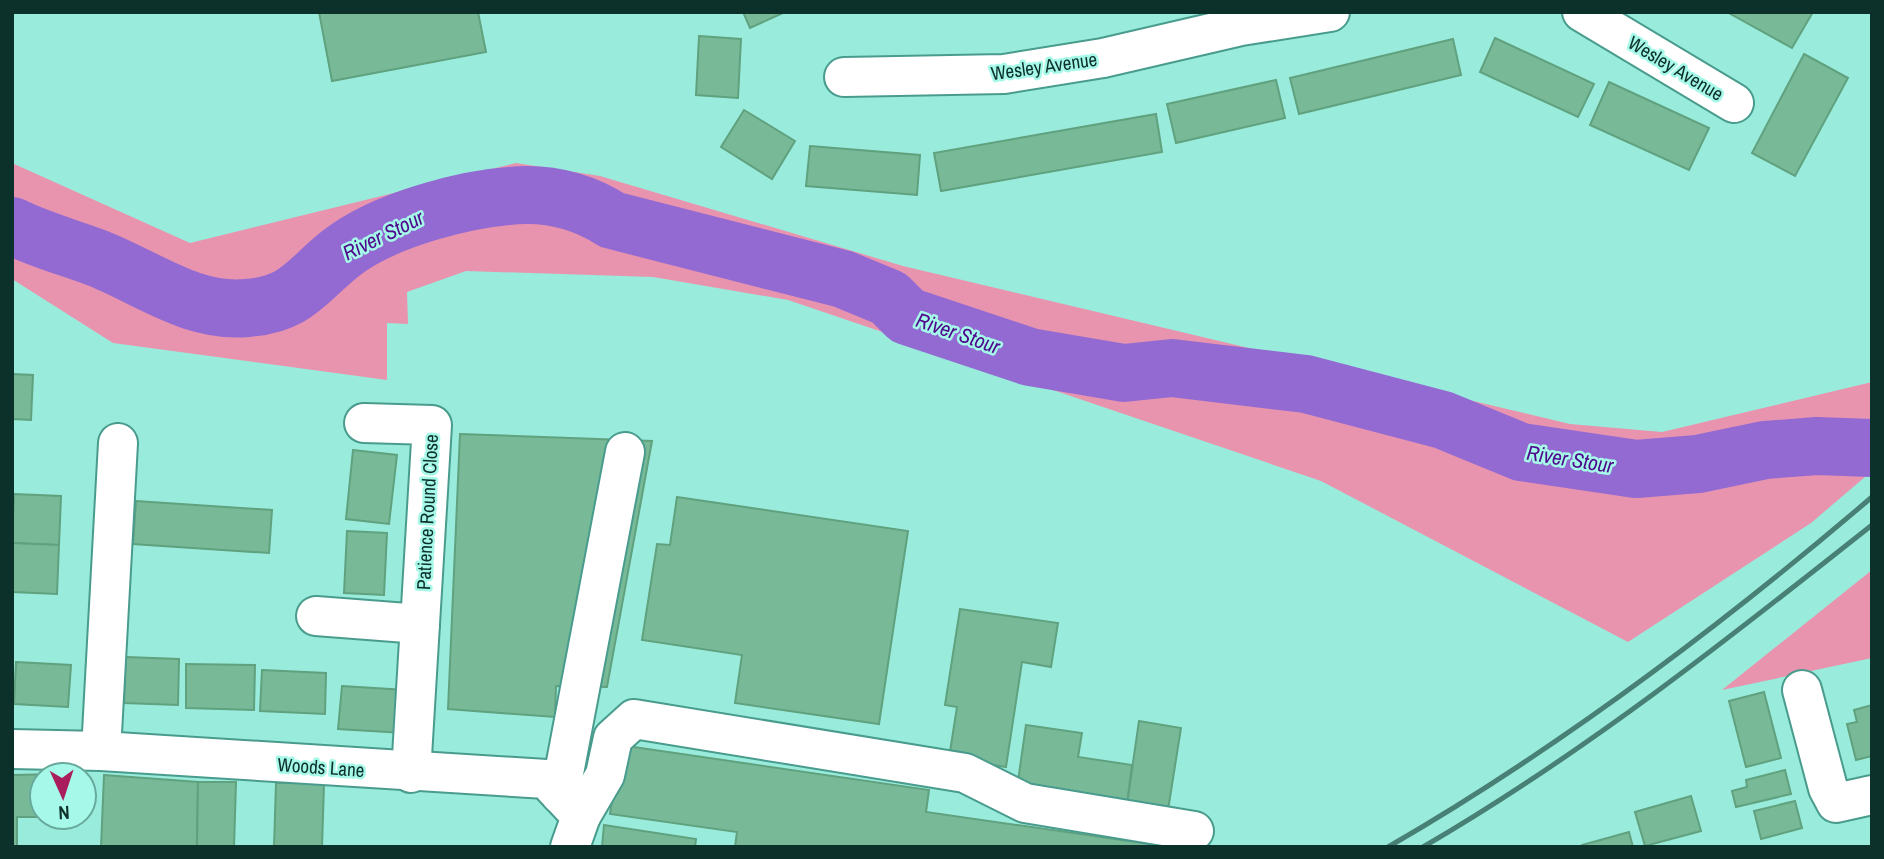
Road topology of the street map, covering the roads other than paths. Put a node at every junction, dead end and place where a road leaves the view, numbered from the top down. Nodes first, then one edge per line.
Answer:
1 (1331, 12) edge
2 (1582, 12) edge
3 (1240, 19) edge
4 (844, 77) dead end
5 (1734, 103) dead end
6 (364, 422) dead end
7 (118, 443) dead end
8 (625, 452) dead end
9 (316, 616) dead end
10 (420, 624) junction
11 (1802, 690) dead end
12 (12, 749) edge
13 (101, 751) junction
14 (411, 773) junction
15 (1854, 799) edge
16 (570, 819) edge
17 (1194, 831) dead end

1 - 3 street, Wesley Avenue
2 - 5 street, Wesley Avenue
3 - 4 street, Wesley Avenue
6 - 10 street, Patience Round Close
7 - 13 street
8 - 16 street
9 - 10 street
10 - 14 street, Patience Round Close
11 - 15 street
12 - 13 street, Woods Lane
13 - 14 street, Woods Lane
14 - 16 street, Woods Lane
16 - 17 street

